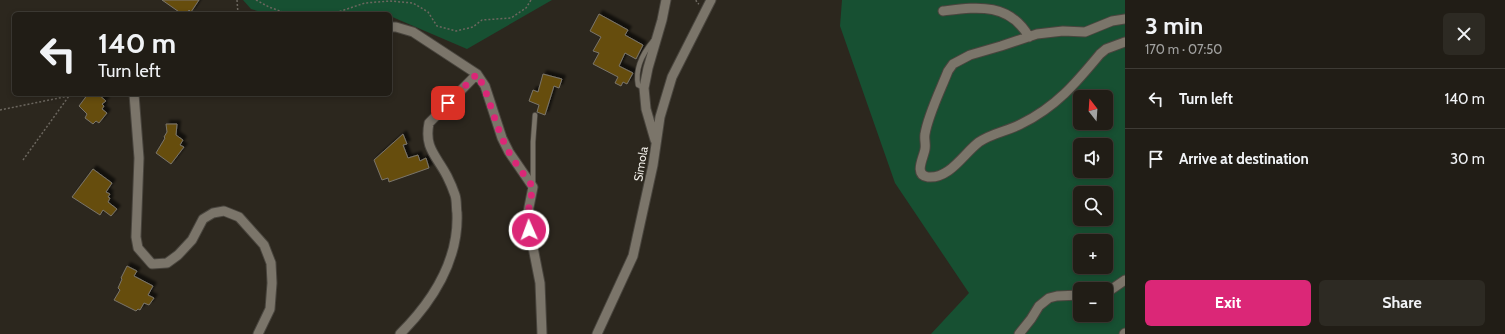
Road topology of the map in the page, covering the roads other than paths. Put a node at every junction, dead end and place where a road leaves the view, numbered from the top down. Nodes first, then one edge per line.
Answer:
1 (666, 0) edge
2 (710, 0) edge
3 (943, 11) dead end
4 (1125, 19) edge
5 (392, 27) edge
6 (1029, 37) junction
7 (1125, 42) edge
8 (477, 74) junction
9 (134, 96) edge
10 (535, 115) dead end
11 (656, 144) junction
12 (533, 187) junction
13 (1125, 280) edge
14 (1113, 288) edge
15 (1073, 295) edge
16 (258, 334) edge
17 (400, 334) edge
18 (542, 334) edge
19 (597, 334) edge
20 (1019, 334) edge

1 - 11 street
2 - 11 street, Simola
3 - 6 street
4 - 6 street
5 - 8 street
6 - 7 street
8 - 12 street
8 - 17 street
9 - 16 street
10 - 12 lane
11 - 19 street, Simola
12 - 18 street
13 - 14 street
15 - 20 street

